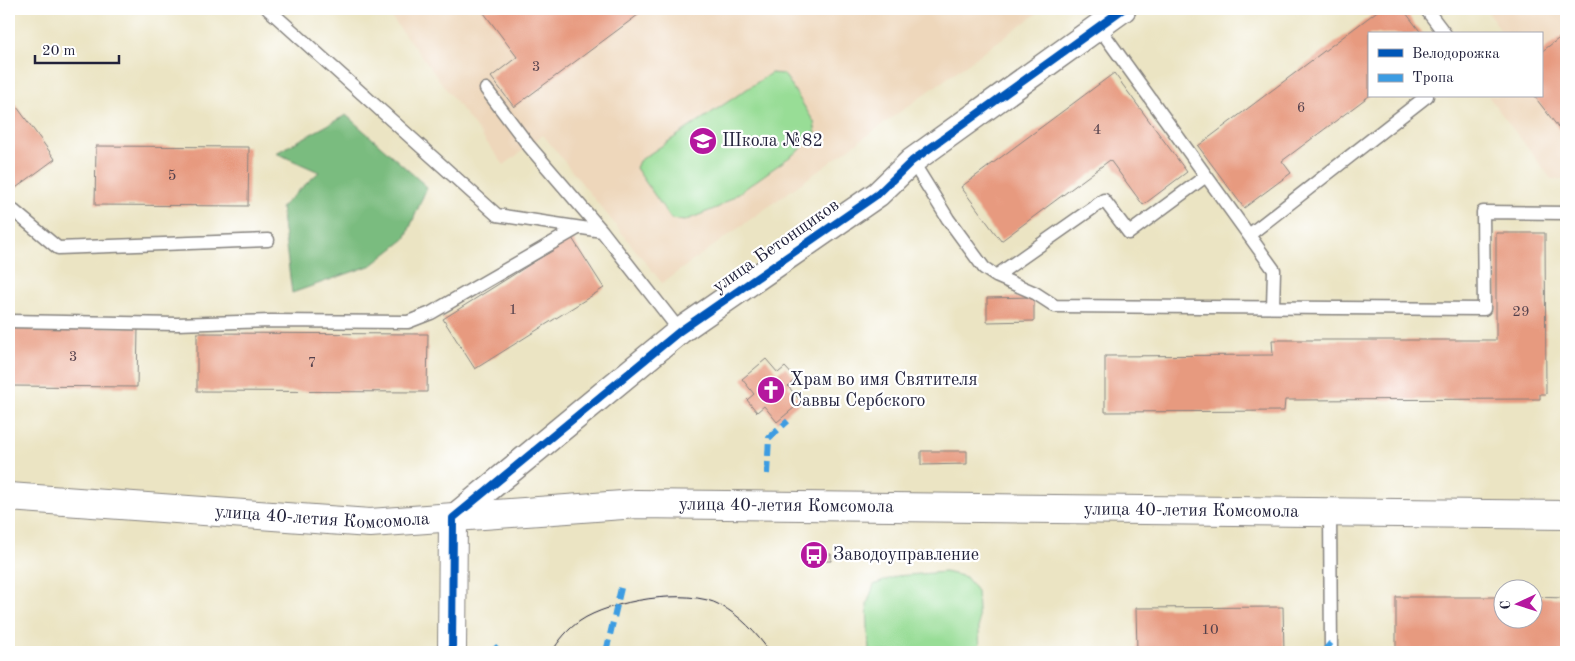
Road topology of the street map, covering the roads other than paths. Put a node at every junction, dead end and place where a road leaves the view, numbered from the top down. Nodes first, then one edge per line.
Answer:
1 (268, 9) edge
2 (1122, 9) edge
3 (1426, 9) edge
4 (1098, 26) junction
5 (1443, 32) edge
6 (486, 89) dead end
7 (1424, 98) edge
8 (912, 161) junction
9 (1206, 176) junction
10 (9, 213) edge
11 (1566, 213) edge
12 (578, 228) junction
13 (602, 231) junction
14 (1249, 234) junction
15 (268, 240) dead end
16 (996, 276) junction
17 (1273, 307) junction
18 (9, 320) edge
19 (680, 331) junction
20 (9, 497) edge
21 (1330, 512) junction
22 (1566, 515) edge
23 (453, 518) junction
24 (452, 652) edge
25 (1331, 652) edge

1 - 12 lane
2 - 4 street, улица Бетонщиков
3 - 5 lane
4 - 8 street, улица Бетонщиков
4 - 9 lane
6 - 13 lane
7 - 14 lane
8 - 16 lane
8 - 19 street, улица Бетонщиков
9 - 14 lane
9 - 16 lane
10 - 15 lane
11 - 17 lane
12 - 13 lane
12 - 18 lane
13 - 19 lane
14 - 17 lane
16 - 17 lane
19 - 23 street, улица Бетонщиков
20 - 23 main road, улица 40-летия Комсомола
21 - 22 main road, улица 40-летия Комсомола
21 - 23 main road, улица 40-летия Комсомола
21 - 25 lane
23 - 24 main road

